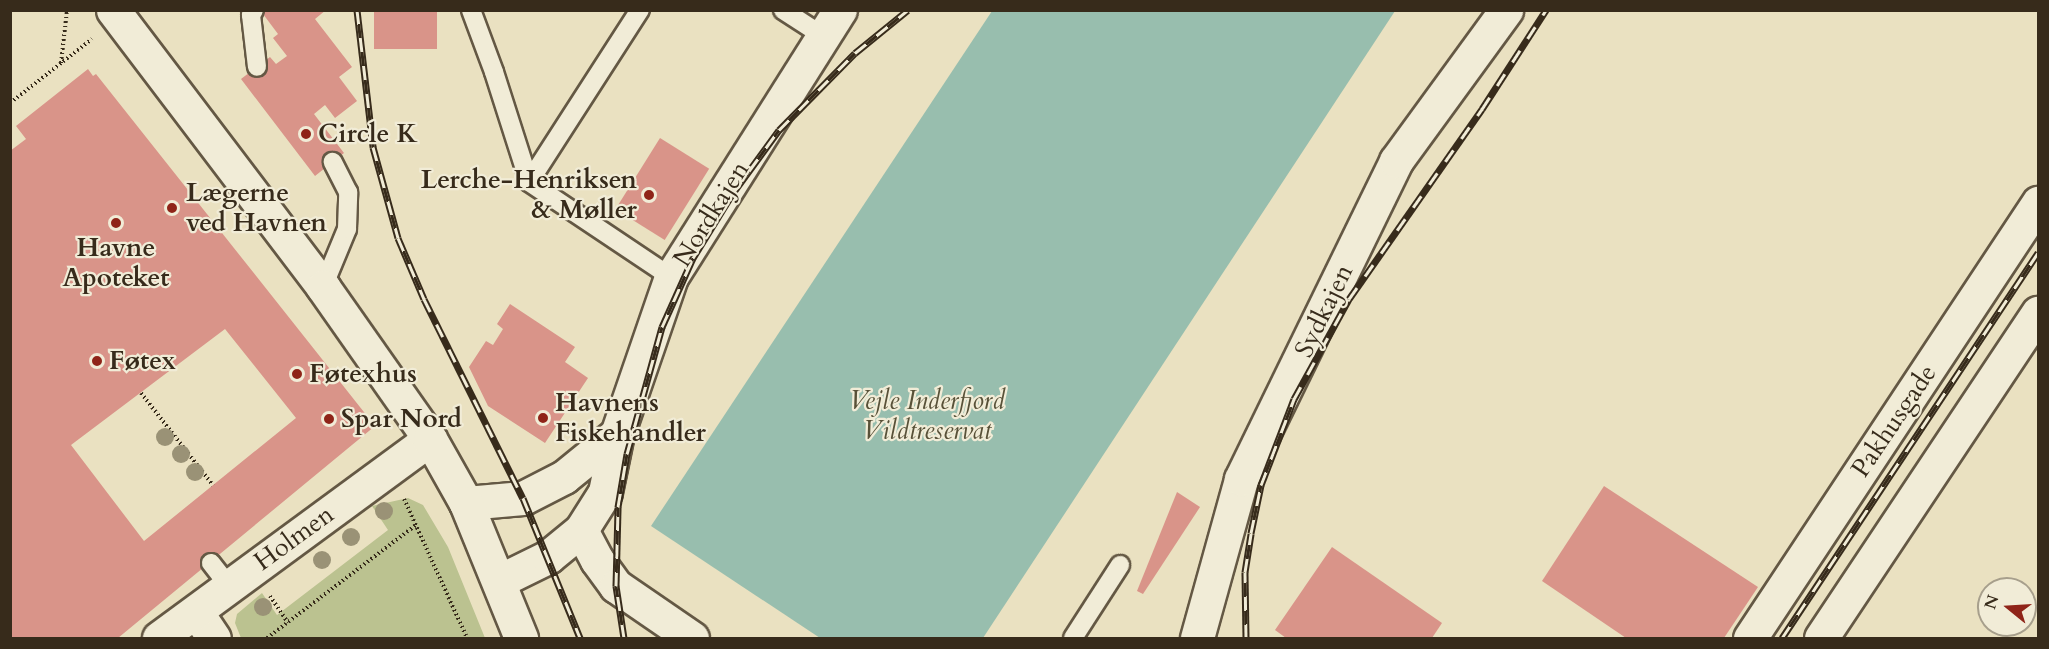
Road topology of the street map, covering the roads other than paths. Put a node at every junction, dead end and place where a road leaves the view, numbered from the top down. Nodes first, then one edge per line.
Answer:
1 (254, 10) edge
2 (471, 10) edge
3 (640, 10) edge
4 (783, 10) edge
5 (1506, 10) edge
6 (119, 13) edge
7 (832, 23) edge
8 (257, 67) dead end
9 (333, 162) dead end
10 (529, 182) junction
11 (2038, 203) edge
12 (671, 277) junction
13 (323, 288) junction
14 (2038, 314) edge
15 (617, 434) junction
16 (430, 439) junction
17 (466, 503) junction
18 (581, 530) junction
19 (1120, 565) dead end
20 (500, 581) junction
21 (206, 626) edge
22 (159, 639) edge
23 (521, 639) edge
24 (692, 639) edge
25 (1073, 639) edge
26 (1197, 639) edge
27 (1750, 639) edge
28 (1821, 639) edge

1 - 8 lane
2 - 10 lane
3 - 10 lane
4 - 7 lane
5 - 26 street, Sydkajen
6 - 13 street
7 - 12 street, Nordkajen
9 - 13 lane
10 - 12 lane
11 - 27 street, Pakhusgade
12 - 15 street, Nordkajen
13 - 16 street
14 - 28 street
15 - 17 street
15 - 18 street, Nordkajen
16 - 17 street
16 - 21 street, Holmen
17 - 20 street
18 - 20 street, Nordkajen
18 - 24 street
19 - 25 lane
20 - 23 street
21 - 22 street, Holmen

